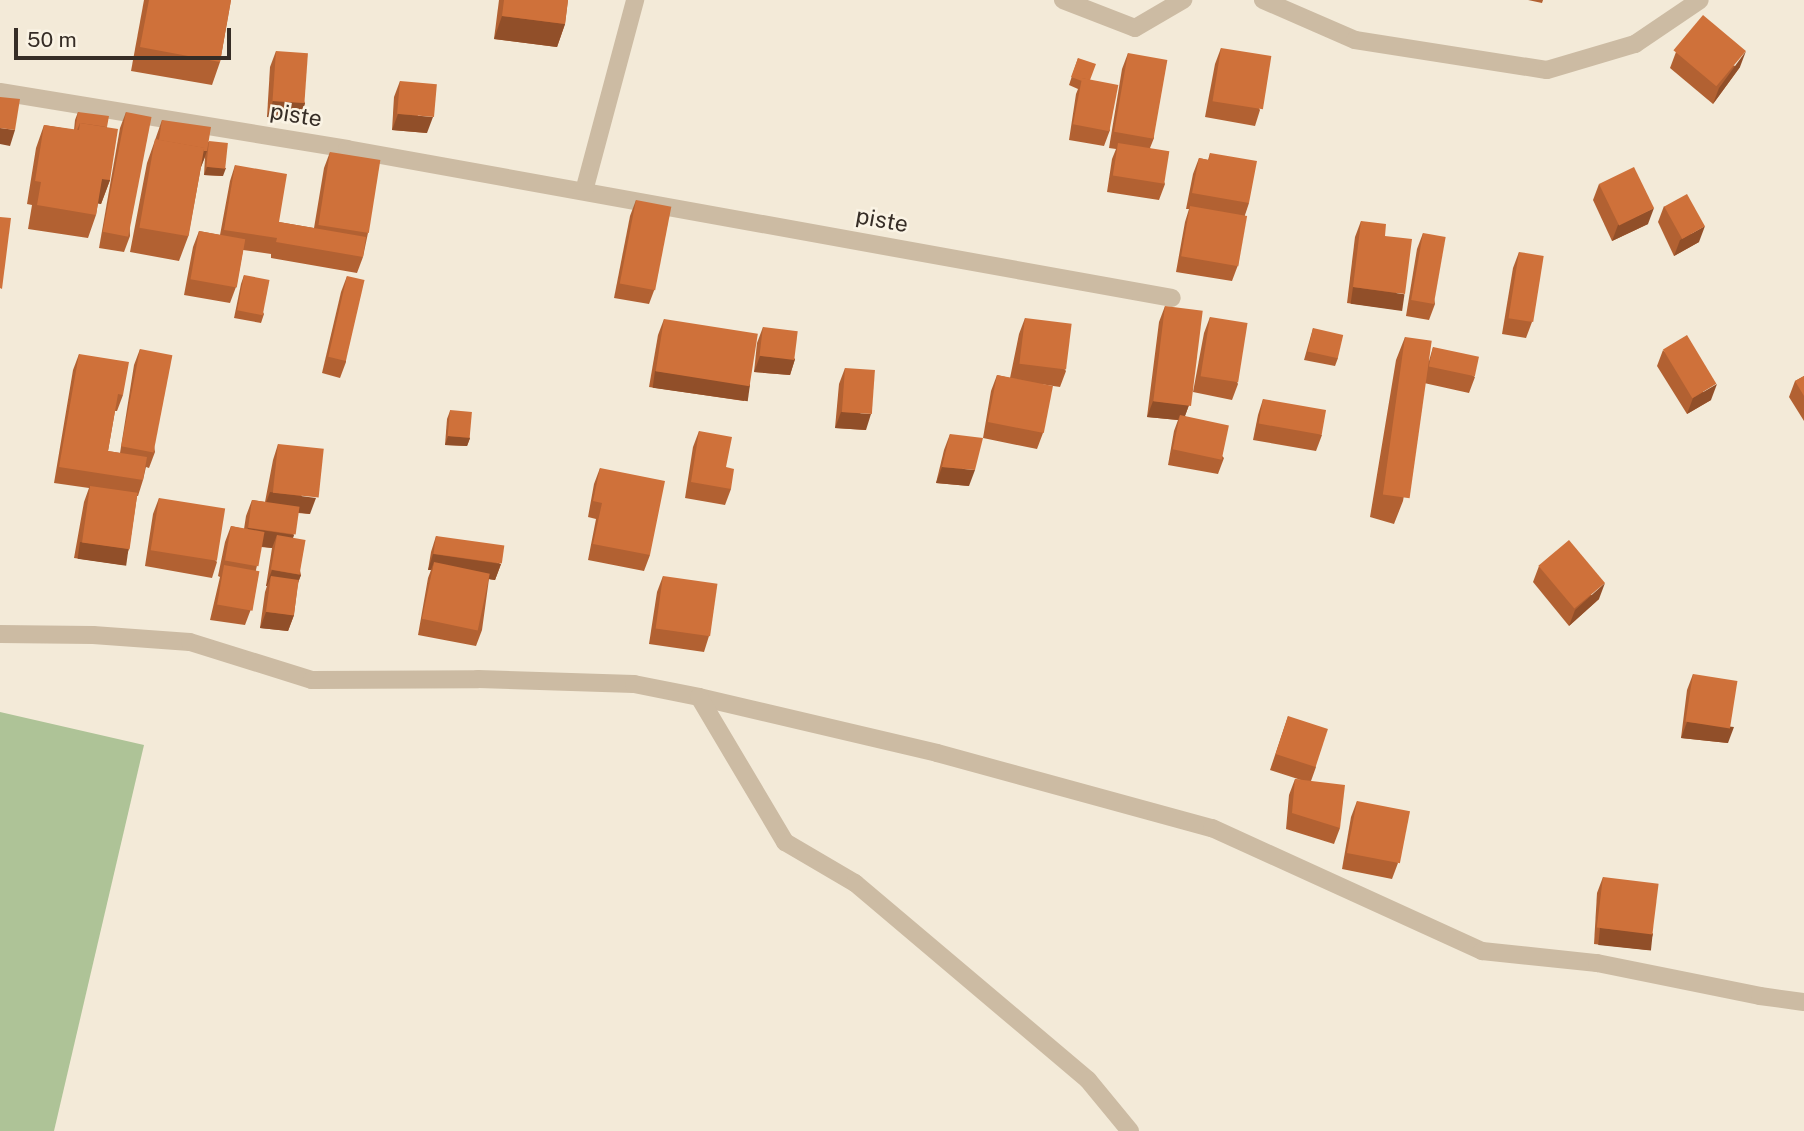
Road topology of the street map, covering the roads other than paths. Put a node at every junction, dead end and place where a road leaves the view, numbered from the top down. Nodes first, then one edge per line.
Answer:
1 (635, 0) edge
2 (1063, 0) edge
3 (1183, 0) edge
4 (1263, 0) edge
5 (1700, 0) edge
6 (0, 92) edge
7 (584, 191) junction
8 (1172, 298) dead end
9 (0, 634) edge
10 (699, 697) junction
11 (1804, 1002) edge
12 (1130, 1131) edge

1 - 7 street
2 - 3 street
4 - 5 street
6 - 7 street, piste
7 - 8 street, piste
9 - 10 street
10 - 11 street
10 - 12 street

